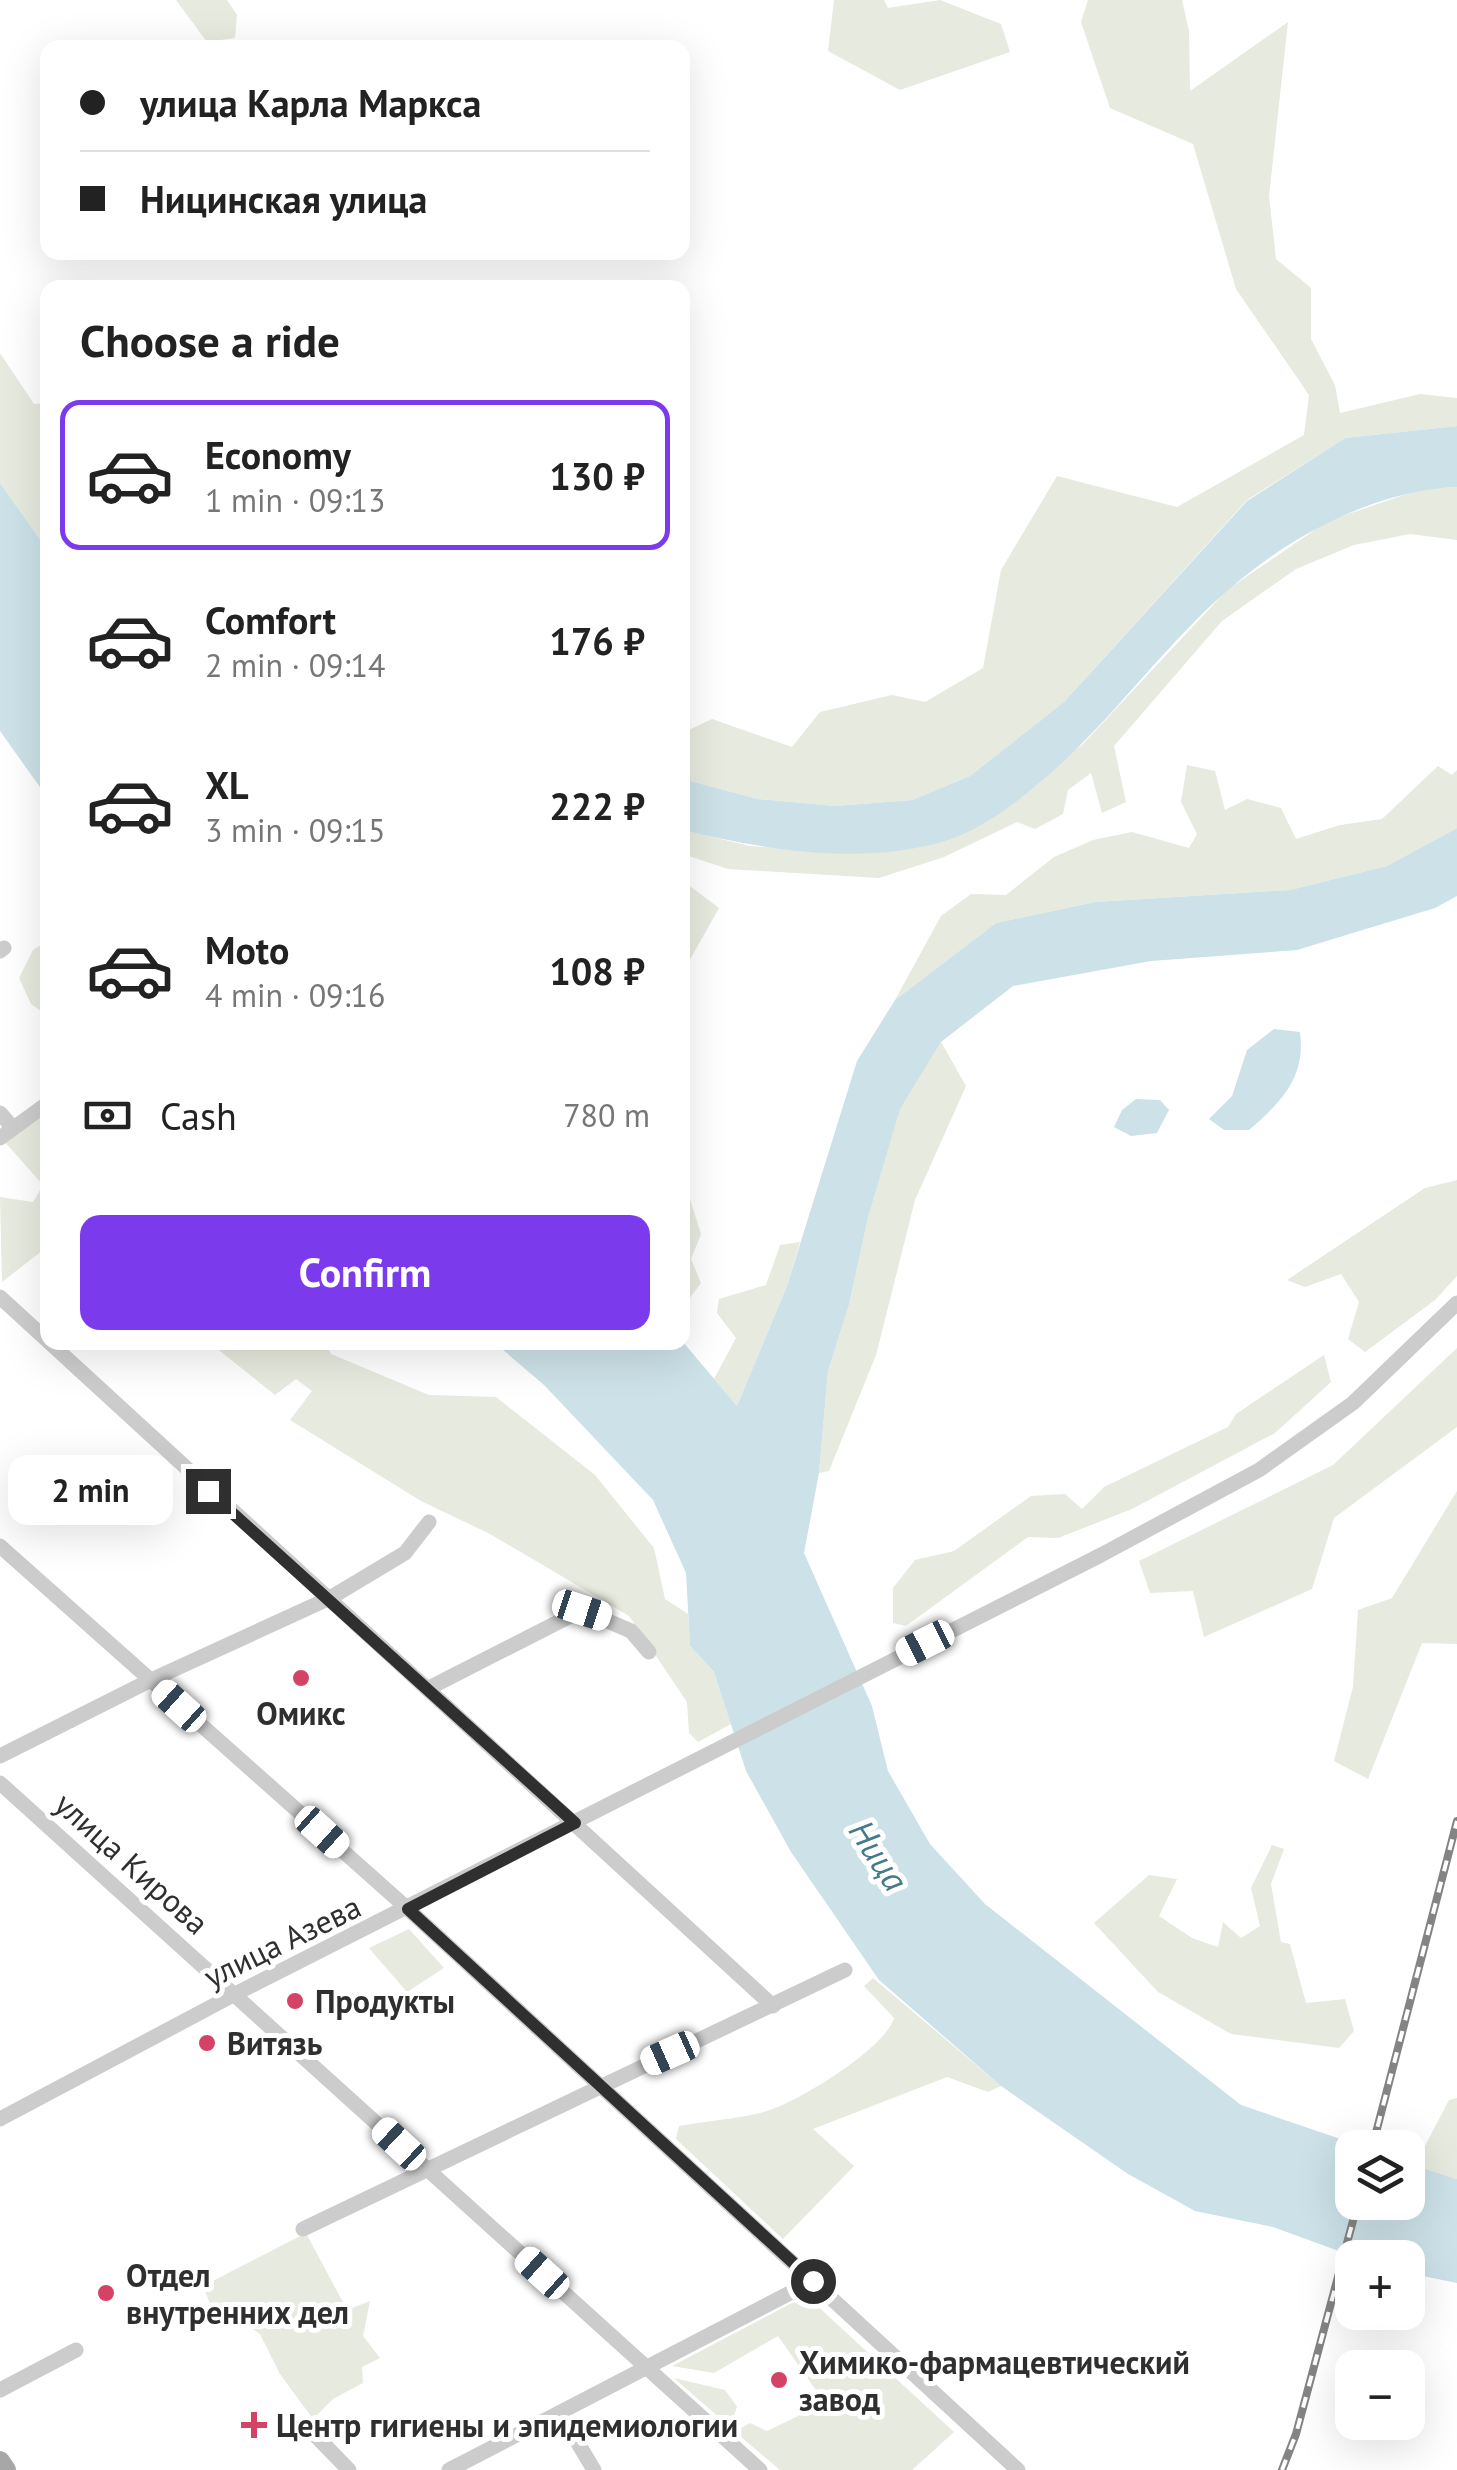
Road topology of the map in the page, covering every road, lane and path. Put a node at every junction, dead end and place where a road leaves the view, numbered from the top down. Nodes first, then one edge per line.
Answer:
1 (40, 1109) edge
2 (0, 1113) edge
3 (7, 1133) edge
4 (0, 1297) edge
5 (1457, 1303) edge
6 (40, 1334) edge
7 (57, 1350) edge
8 (429, 1522) dead end
9 (0, 1546) edge
10 (330, 1598) junction
11 (649, 1652) dead end
12 (151, 1680) junction
13 (429, 1688) junction
14 (0, 1756) edge
15 (0, 1783) edge
16 (575, 1823) junction
17 (408, 1909) junction
18 (845, 1970) dead end
19 (237, 1992) junction
20 (774, 2006) junction
21 (600, 2084) junction
22 (0, 2119) edge
23 (426, 2168) junction
24 (303, 2229) dead end
25 (813, 2281) junction
26 (76, 2350) dead end
27 (649, 2368) junction
28 (0, 2390) edge
29 (560, 2414) junction
30 (310, 2430) dead end
31 (0, 2461) edge
32 (1011, 2468) edge
33 (6, 2470) edge
34 (349, 2470) edge
35 (449, 2470) edge
36 (594, 2470) edge
37 (760, 2470) edge

1 - 3 street
2 - 3 street
4 - 6 street
5 - 16 street, улица Азева
7 - 10 street
8 - 10 street
9 - 12 street
10 - 12 street
10 - 13 street
11 - 13 street
12 - 14 street
12 - 17 street
13 - 16 street
15 - 19 street, улица Кирова
16 - 17 street, улица Азева
16 - 20 street
17 - 19 street, улица Азева
17 - 21 street
18 - 20 street
19 - 22 street, улица Азева
19 - 23 street, улица Кирова
20 - 21 street
21 - 23 street
21 - 25 street
23 - 24 street
23 - 27 street, улица Кирова
25 - 27 street
25 - 32 street
26 - 28 street
27 - 29 street
27 - 37 street, улица Кирова
29 - 35 street
29 - 36 street
30 - 34 street
31 - 33 main road

